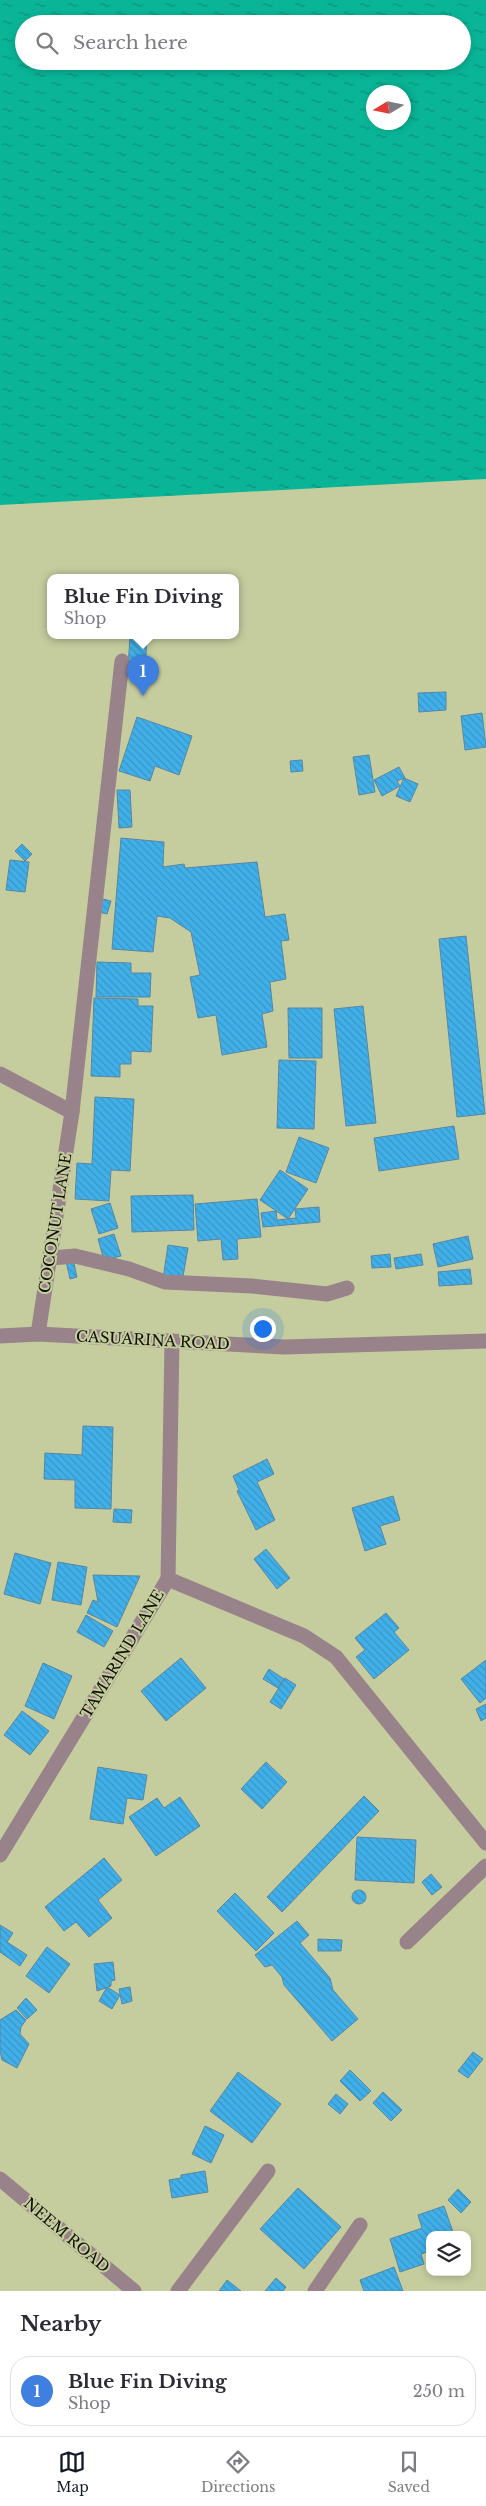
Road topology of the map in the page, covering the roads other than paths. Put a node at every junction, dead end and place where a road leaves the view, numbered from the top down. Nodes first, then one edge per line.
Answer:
1 (122, 661) dead end
2 (0, 1074) edge
3 (72, 1112) junction
4 (51, 1258) junction
5 (347, 1288) dead end
6 (38, 1334) junction
7 (0, 1336) edge
8 (172, 1341) junction
9 (486, 1341) edge
10 (168, 1579) junction
11 (486, 1843) edge
12 (0, 1855) edge
13 (486, 1866) edge
14 (407, 1942) dead end
15 (268, 2171) dead end
16 (0, 2179) edge
17 (360, 2225) dead end
18 (134, 2291) edge
19 (178, 2291) edge
20 (315, 2291) edge

1 - 3 street, COCONUT LANE
2 - 3 street
3 - 4 street, COCONUT LANE
4 - 5 street
4 - 6 street, COCONUT LANE
6 - 7 street, CASUARINA ROAD
6 - 8 street, CASUARINA ROAD
8 - 9 street, CASUARINA ROAD
8 - 10 street, TAMARIND LANE
10 - 11 street
10 - 12 street, TAMARIND LANE
13 - 14 street
15 - 19 street
16 - 18 street, NEEM ROAD
17 - 20 street

